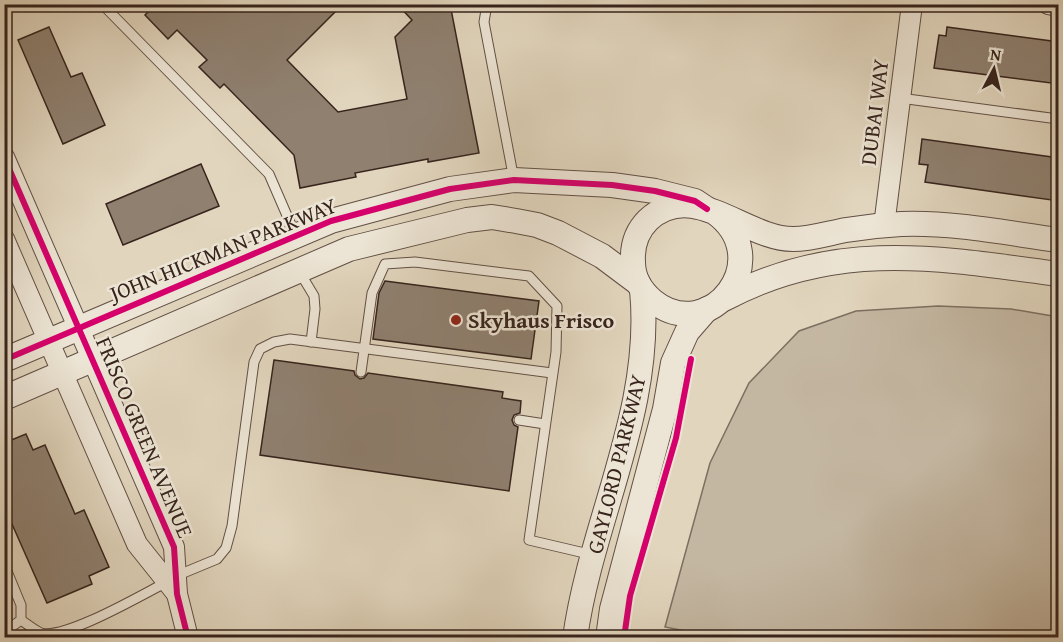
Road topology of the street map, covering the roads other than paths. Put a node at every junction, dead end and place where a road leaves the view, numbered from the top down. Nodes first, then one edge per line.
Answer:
1 (102, 4) edge
2 (487, 4) edge
3 (912, 4) edge
4 (1048, 4) edge
5 (1059, 6) edge
6 (900, 98) junction
7 (1059, 119) edge
8 (4, 157) edge
9 (514, 180) junction
10 (711, 211) junction
11 (884, 226) junction
12 (296, 236) junction
13 (4, 239) edge
14 (1059, 240) edge
15 (299, 271) junction
16 (1059, 274) edge
17 (640, 286) junction
18 (714, 304) junction
19 (79, 327) junction
20 (48, 340) junction
21 (311, 342) junction
22 (364, 349) junction
23 (4, 360) edge
24 (93, 360) junction
25 (361, 372) dead end
26 (63, 373) junction
27 (552, 373) junction
28 (4, 398) edge
29 (519, 420) dead end
30 (545, 424) junction
31 (593, 555) junction
32 (624, 561) junction
33 (4, 564) edge
34 (173, 584) junction
35 (21, 620) junction
36 (4, 632) edge
37 (188, 638) edge
38 (575, 638) edge
39 (608, 638) edge

1 - 12 lane
2 - 9 lane
3 - 6 street, DUBAI WAY
4 - 5 street
6 - 7 lane
6 - 11 street, DUBAI WAY
8 - 19 street, FRISCO GREEN AVENUE
9 - 10 street, JOHN HICKMAN PARKWAY
9 - 12 street, JOHN HICKMAN PARKWAY
10 - 11 street, JOHN HICKMAN PARKWAY
10 - 17 street
10 - 18 street
11 - 14 street, JOHN HICKMAN PARKWAY
12 - 19 street, JOHN HICKMAN PARKWAY
13 - 20 street, FRISCO GREEN AVENUE
15 - 17 street
15 - 21 lane
15 - 24 street
16 - 18 street
17 - 18 street
17 - 31 street, GAYLORD PARKWAY
18 - 32 street, GAYLORD PARKWAY
19 - 20 street, JOHN HICKMAN PARKWAY
19 - 24 street, FRISCO GREEN AVENUE
20 - 23 street, JOHN HICKMAN PARKWAY
20 - 26 street, FRISCO GREEN AVENUE
21 - 22 lane
21 - 34 lane
22 - 25 lane
22 - 27 lane
22 - 27 lane
24 - 26 street
24 - 34 street, FRISCO GREEN AVENUE
26 - 28 street
26 - 34 street, FRISCO GREEN AVENUE
27 - 30 lane
29 - 30 lane
30 - 31 lane
31 - 32 street
31 - 38 street, GAYLORD PARKWAY
32 - 39 street, GAYLORD PARKWAY
33 - 35 lane
34 - 35 lane
34 - 37 street, FRISCO GREEN AVENUE
35 - 36 lane

